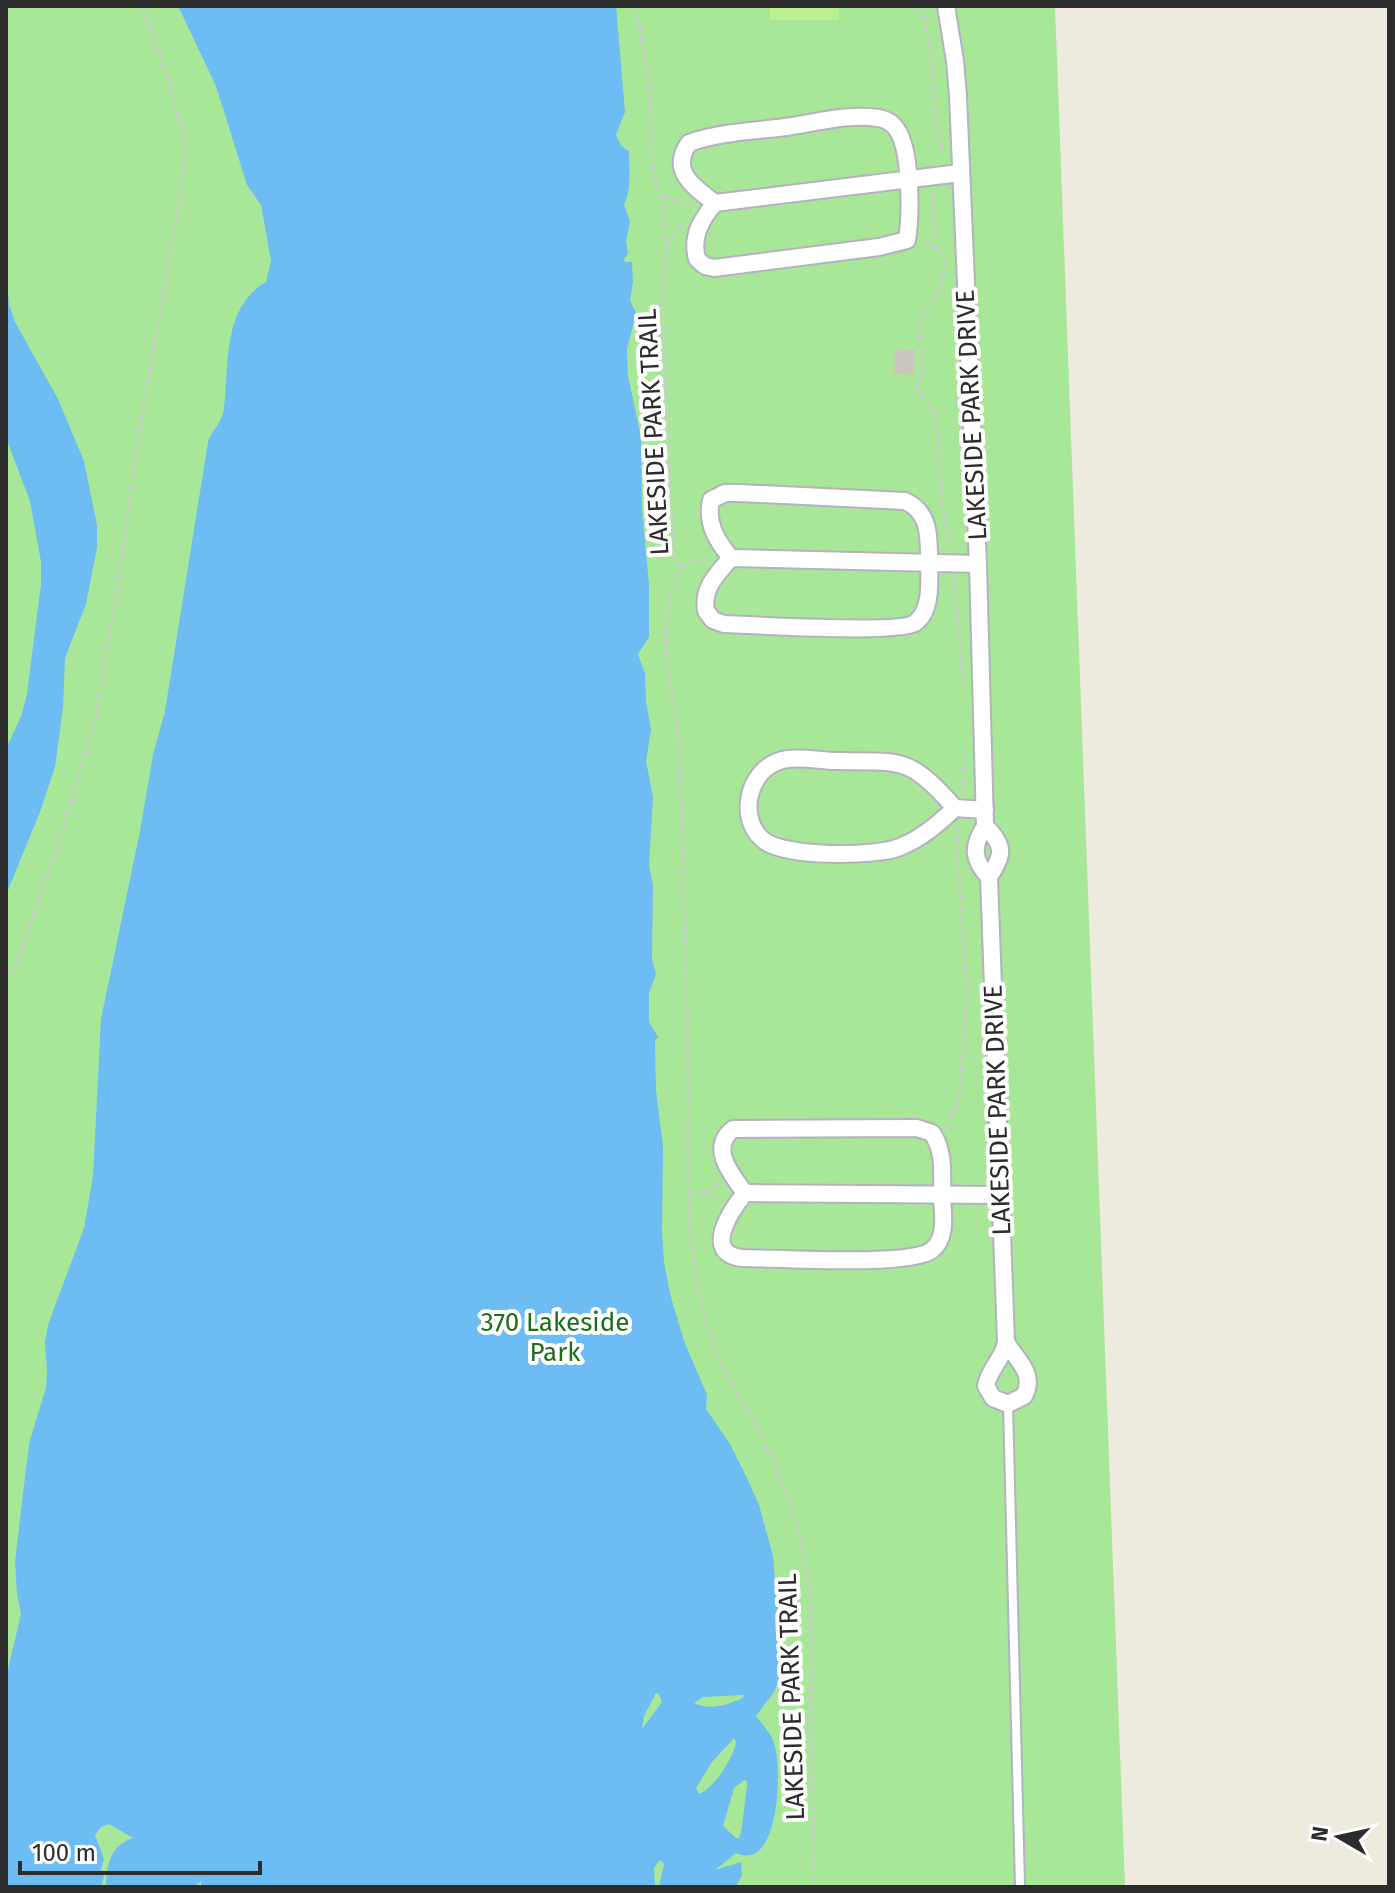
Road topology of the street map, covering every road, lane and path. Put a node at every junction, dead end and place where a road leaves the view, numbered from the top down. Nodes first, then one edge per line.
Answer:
1 (142, 6) edge
2 (636, 6) edge
3 (921, 6) edge
4 (946, 6) edge
5 (960, 173) junction
6 (939, 175) junction
7 (908, 178) junction
8 (715, 203) junction
9 (694, 206) dead end
10 (907, 240) junction
11 (935, 247) junction
12 (666, 249) junction
13 (731, 558) junction
14 (978, 564) junction
15 (929, 565) junction
16 (952, 565) junction
17 (680, 569) junction
18 (964, 690) dead end
19 (965, 739) dead end
20 (958, 808) junction
21 (985, 818) junction
22 (989, 877) junction
23 (6, 984) edge
24 (935, 1137) junction
25 (730, 1173) junction
26 (689, 1193) junction
27 (707, 1193) junction
28 (745, 1193) junction
29 (942, 1195) junction
30 (1000, 1195) junction
31 (731, 1211) junction
32 (1006, 1342) junction
33 (1008, 1404) junction
34 (815, 1887) edge
35 (1020, 1887) edge

1 - 23 path
2 - 12 path, LAKESIDE PARK TRAIL
3 - 6 path
4 - 5 street, LAKESIDE PARK DRIVE
5 - 6 street
5 - 14 street, LAKESIDE PARK DRIVE
6 - 7 street
6 - 11 path
7 - 8 street
7 - 8 street
7 - 10 street
8 - 10 street
9 - 12 path
10 - 11 path
11 - 16 path
12 - 17 path, LAKESIDE PARK TRAIL
13 - 15 street
13 - 15 street
13 - 15 street
13 - 17 path
14 - 16 street
14 - 21 street, LAKESIDE PARK DRIVE
15 - 16 street
16 - 18 path
17 - 26 path, LAKESIDE PARK TRAIL
19 - 20 path
20 - 20 street
20 - 21 street
20 - 24 path
21 - 22 street, LAKESIDE PARK DRIVE
21 - 22 street, LAKESIDE PARK DRIVE
22 - 30 street, LAKESIDE PARK DRIVE
24 - 25 street
24 - 29 street
25 - 27 path
25 - 28 street
26 - 27 path
26 - 34 path, LAKESIDE PARK TRAIL
27 - 31 path
28 - 29 street
28 - 31 street
29 - 30 street
29 - 31 street
30 - 32 street, LAKESIDE PARK DRIVE
32 - 33 street, LAKESIDE PARK DRIVE
32 - 33 street, LAKESIDE PARK DRIVE
33 - 35 lane

